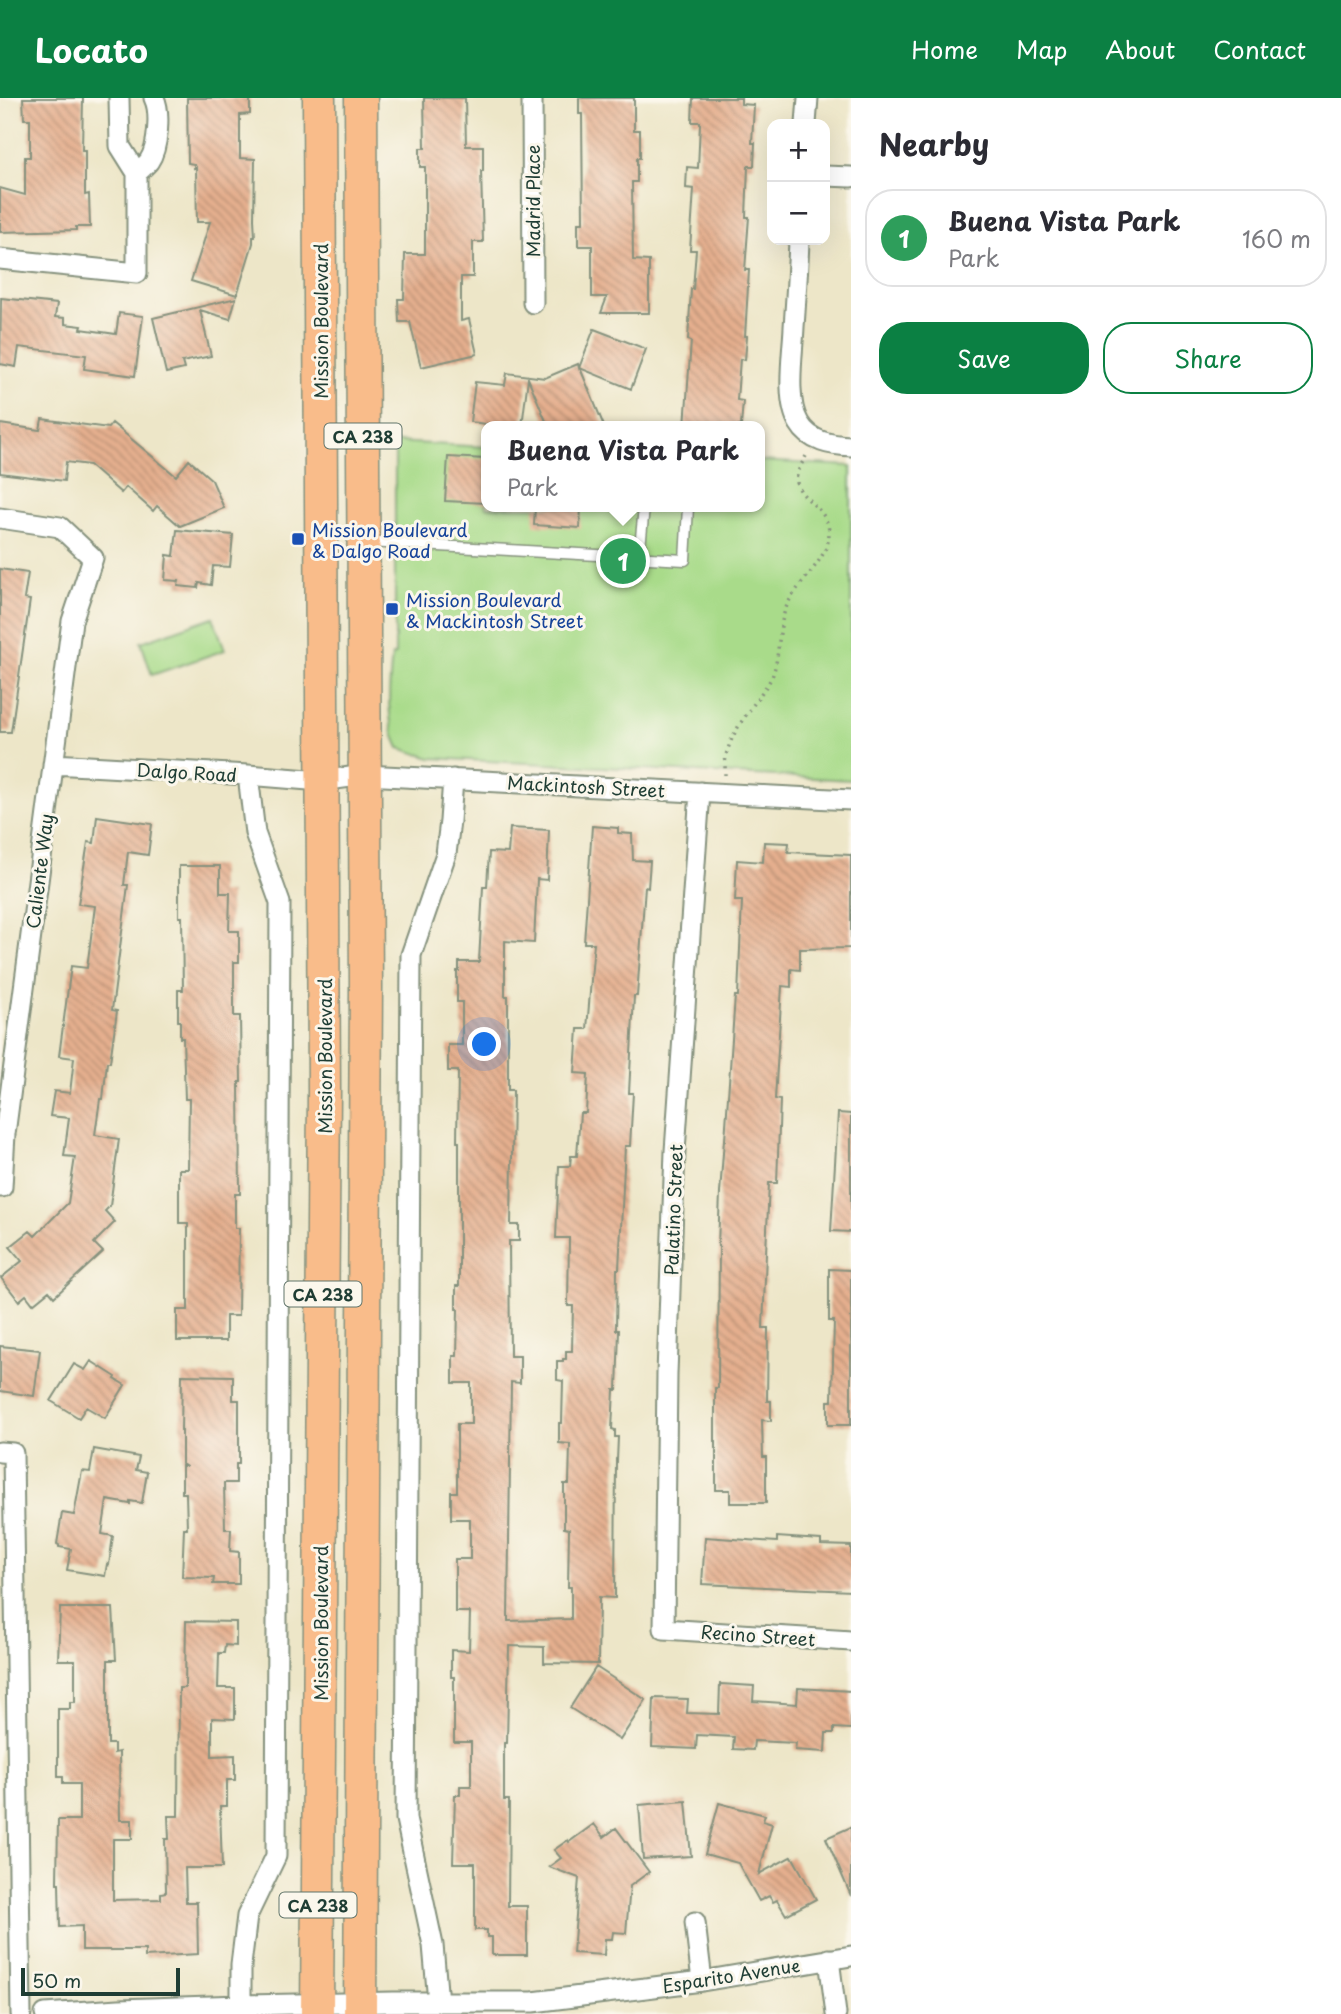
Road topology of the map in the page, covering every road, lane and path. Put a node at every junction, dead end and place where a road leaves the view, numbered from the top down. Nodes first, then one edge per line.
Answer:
1 (119, 98) edge
2 (154, 98) edge
3 (319, 98) edge
4 (361, 98) edge
5 (532, 98) edge
6 (808, 98) edge
7 (806, 119) edge
8 (137, 173) junction
9 (830, 176) edge
10 (851, 177) edge
11 (799, 245) edge
12 (0, 259) edge
13 (533, 303) dead end
14 (815, 439) junction
15 (851, 446) edge
16 (644, 512) edge
17 (688, 512) edge
18 (0, 518) edge
19 (364, 541) junction
20 (639, 558) junction
21 (53, 764) junction
22 (248, 775) junction
23 (365, 775) junction
24 (453, 779) junction
25 (321, 781) junction
26 (700, 792) junction
27 (724, 793) junction
28 (851, 800) edge
29 (1, 1187) edge
30 (0, 1452) edge
31 (664, 1629) joint
32 (851, 1642) edge
33 (695, 1922) dead end
34 (851, 1956) edge
35 (829, 1959) junction
36 (702, 1981) junction
37 (438, 2002) junction
38 (242, 2005) junction
39 (360, 2008) edge
40 (533, 2008) edge
41 (317, 2009) edge
42 (21, 2014) edge
43 (45, 2014) edge
44 (836, 2014) edge

1 - 8 street
2 - 8 street
3 - 25 main road, Mission Boulevard / CA 238
4 - 19 main road, CA 238
5 - 13 street, Madrid Place
6 - 7 street
8 - 12 street
9 - 10 street
11 - 14 street
14 - 15 street
14 - 27 path
16 - 20 lane
17 - 20 lane
18 - 21 street, Caliente Way
19 - 20 lane
19 - 23 main road, CA 238
21 - 22 street, Dalgo Road
21 - 29 street, Caliente Way
22 - 25 street, Dalgo Road
22 - 38 street
23 - 24 street, Mackintosh Street
23 - 25 street, Mackintosh Street
23 - 39 main road, CA 238
24 - 26 street, Mackintosh Street
24 - 37 street
25 - 41 main road, Mission Boulevard / CA 238
26 - 27 street, Mackintosh Street
26 - 31 street, Palatino Street
27 - 28 street, Mackintosh Street
30 - 42 street
31 - 32 street, Recino Street
33 - 36 street
34 - 35 street, Esparito Avenue
35 - 36 street, Esparito Avenue
35 - 44 street
36 - 40 street, Esparito Avenue
37 - 39 street, Esparito Avenue
37 - 40 street, Esparito Avenue
38 - 41 street, Esparito Avenue
38 - 43 street, Esparito Avenue
39 - 41 street, Esparito Avenue

